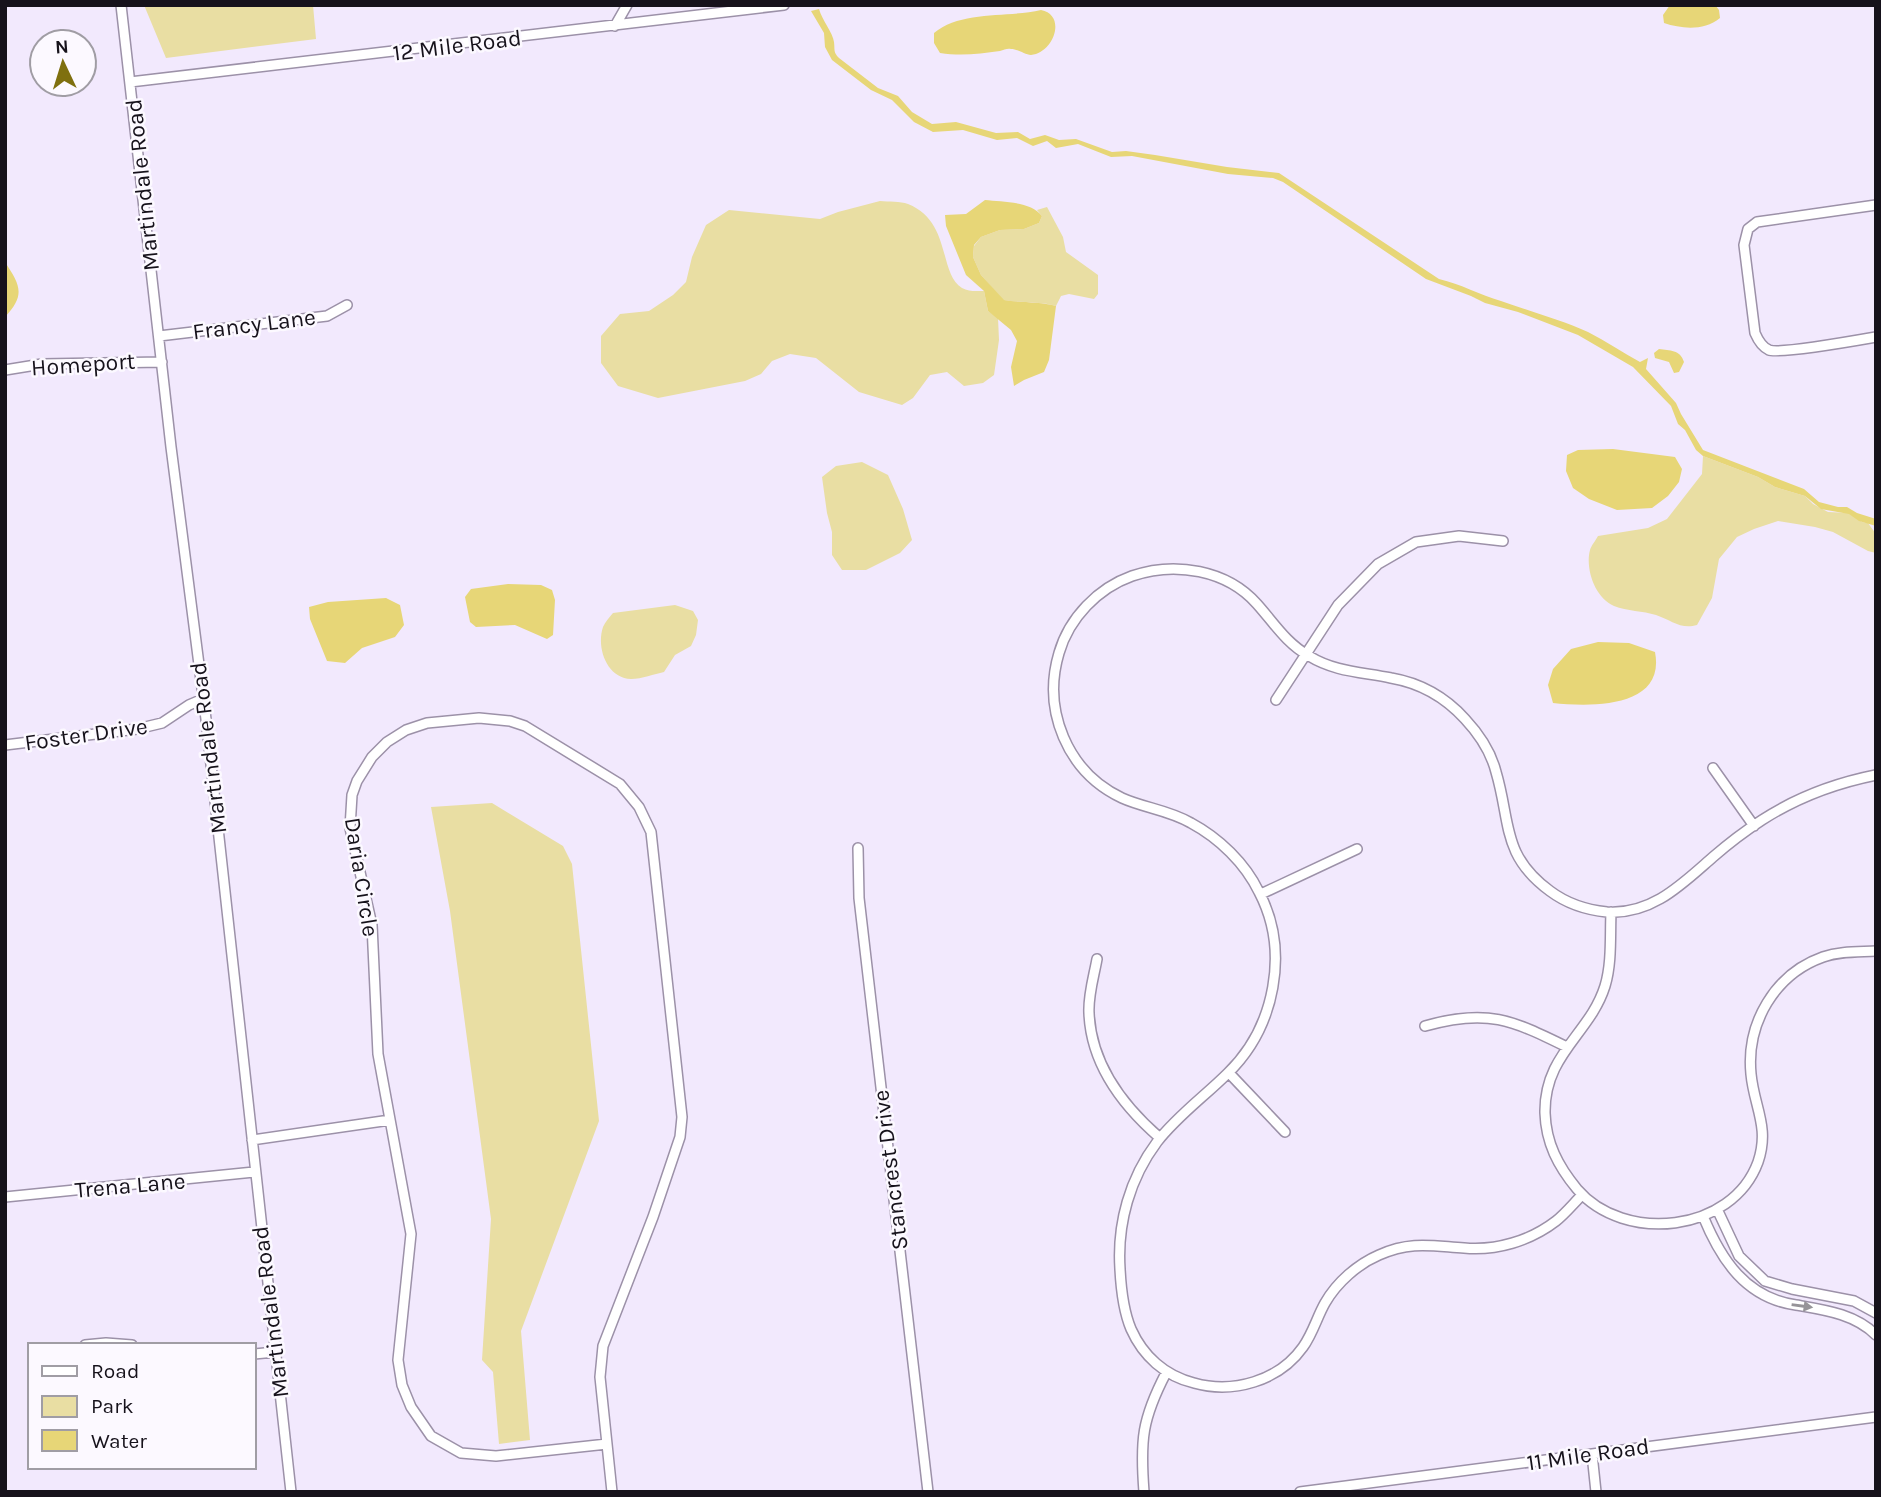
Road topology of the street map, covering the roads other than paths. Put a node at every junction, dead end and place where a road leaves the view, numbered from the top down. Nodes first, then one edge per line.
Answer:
1 (121, 5) edge
2 (627, 5) edge
3 (784, 5) edge
4 (615, 26) junction
5 (130, 82) junction
6 (1876, 205) edge
7 (347, 305) dead end
8 (159, 336) junction
9 (1876, 338) edge
10 (162, 362) junction
11 (5, 370) edge
12 (1503, 541) dead end
13 (1307, 656) junction
14 (203, 699) junction
15 (1276, 701) dead end
16 (5, 745) edge
17 (1713, 768) dead end
18 (1876, 775) edge
19 (1754, 826) junction
20 (858, 848) dead end
21 (1357, 849) dead end
22 (1261, 894) junction
23 (1611, 912) junction
24 (1876, 951) edge
25 (1097, 959) dead end
26 (1425, 1026) dead end
27 (1567, 1047) junction
28 (1229, 1073) junction
29 (390, 1120) junction
30 (1284, 1132) dead end
31 (1160, 1138) junction
32 (252, 1140) junction
33 (254, 1172) junction
34 (1582, 1195) junction
35 (5, 1197) edge
36 (1717, 1209) junction
37 (1703, 1216) junction
38 (1739, 1256) junction
39 (1727, 1264) junction
40 (1765, 1281) junction
41 (1760, 1294) junction
42 (1826, 1294) junction
43 (1824, 1308) junction
44 (1876, 1313) edge
45 (1876, 1335) edge
46 (275, 1352) junction
47 (256, 1354) edge
48 (1166, 1373) junction
49 (1876, 1417) edge
50 (607, 1444) junction
51 (1592, 1454) junction
52 (291, 1492) edge
53 (612, 1492) edge
54 (928, 1492) edge
55 (1144, 1492) edge
56 (1300, 1492) edge
57 (1596, 1492) edge

1 - 5 street, Martindale Road
2 - 4 street
3 - 4 street, 12 Mile Road
4 - 5 street, 12 Mile Road
5 - 8 street, Martindale Road
6 - 9 street
7 - 8 street, Francy Lane
8 - 10 street, Martindale Road
10 - 11 street, Homeport
10 - 14 street, Martindale Road
12 - 13 street
13 - 15 street
13 - 22 street
13 - 23 street
14 - 16 street, Foster Drive
14 - 32 street, Martindale Road
17 - 19 street
18 - 19 street
19 - 23 street
20 - 54 street, Stancrest Drive
21 - 22 street
22 - 28 street
23 - 27 street
24 - 36 street
25 - 31 street
26 - 27 street
27 - 34 street
28 - 30 street
28 - 31 street
29 - 32 street
29 - 50 street, Daria Circle
29 - 50 street, Daria Circle
31 - 48 street
32 - 33 street, Martindale Road
33 - 35 street, Trena Lane
33 - 46 street, Martindale Road
34 - 37 street
34 - 48 street
36 - 37 street
36 - 38 street
37 - 39 street
38 - 39 street
38 - 40 street
39 - 41 street
40 - 41 street
40 - 42 street
41 -> 43 street
42 - 43 street
42 - 44 street
43 - 45 street
46 - 47 street
46 - 52 street, Martindale Road
48 - 55 street
49 - 51 street, 11 Mile Road
50 - 53 street, Daria Circle
51 - 56 street, 11 Mile Road
51 - 57 street

